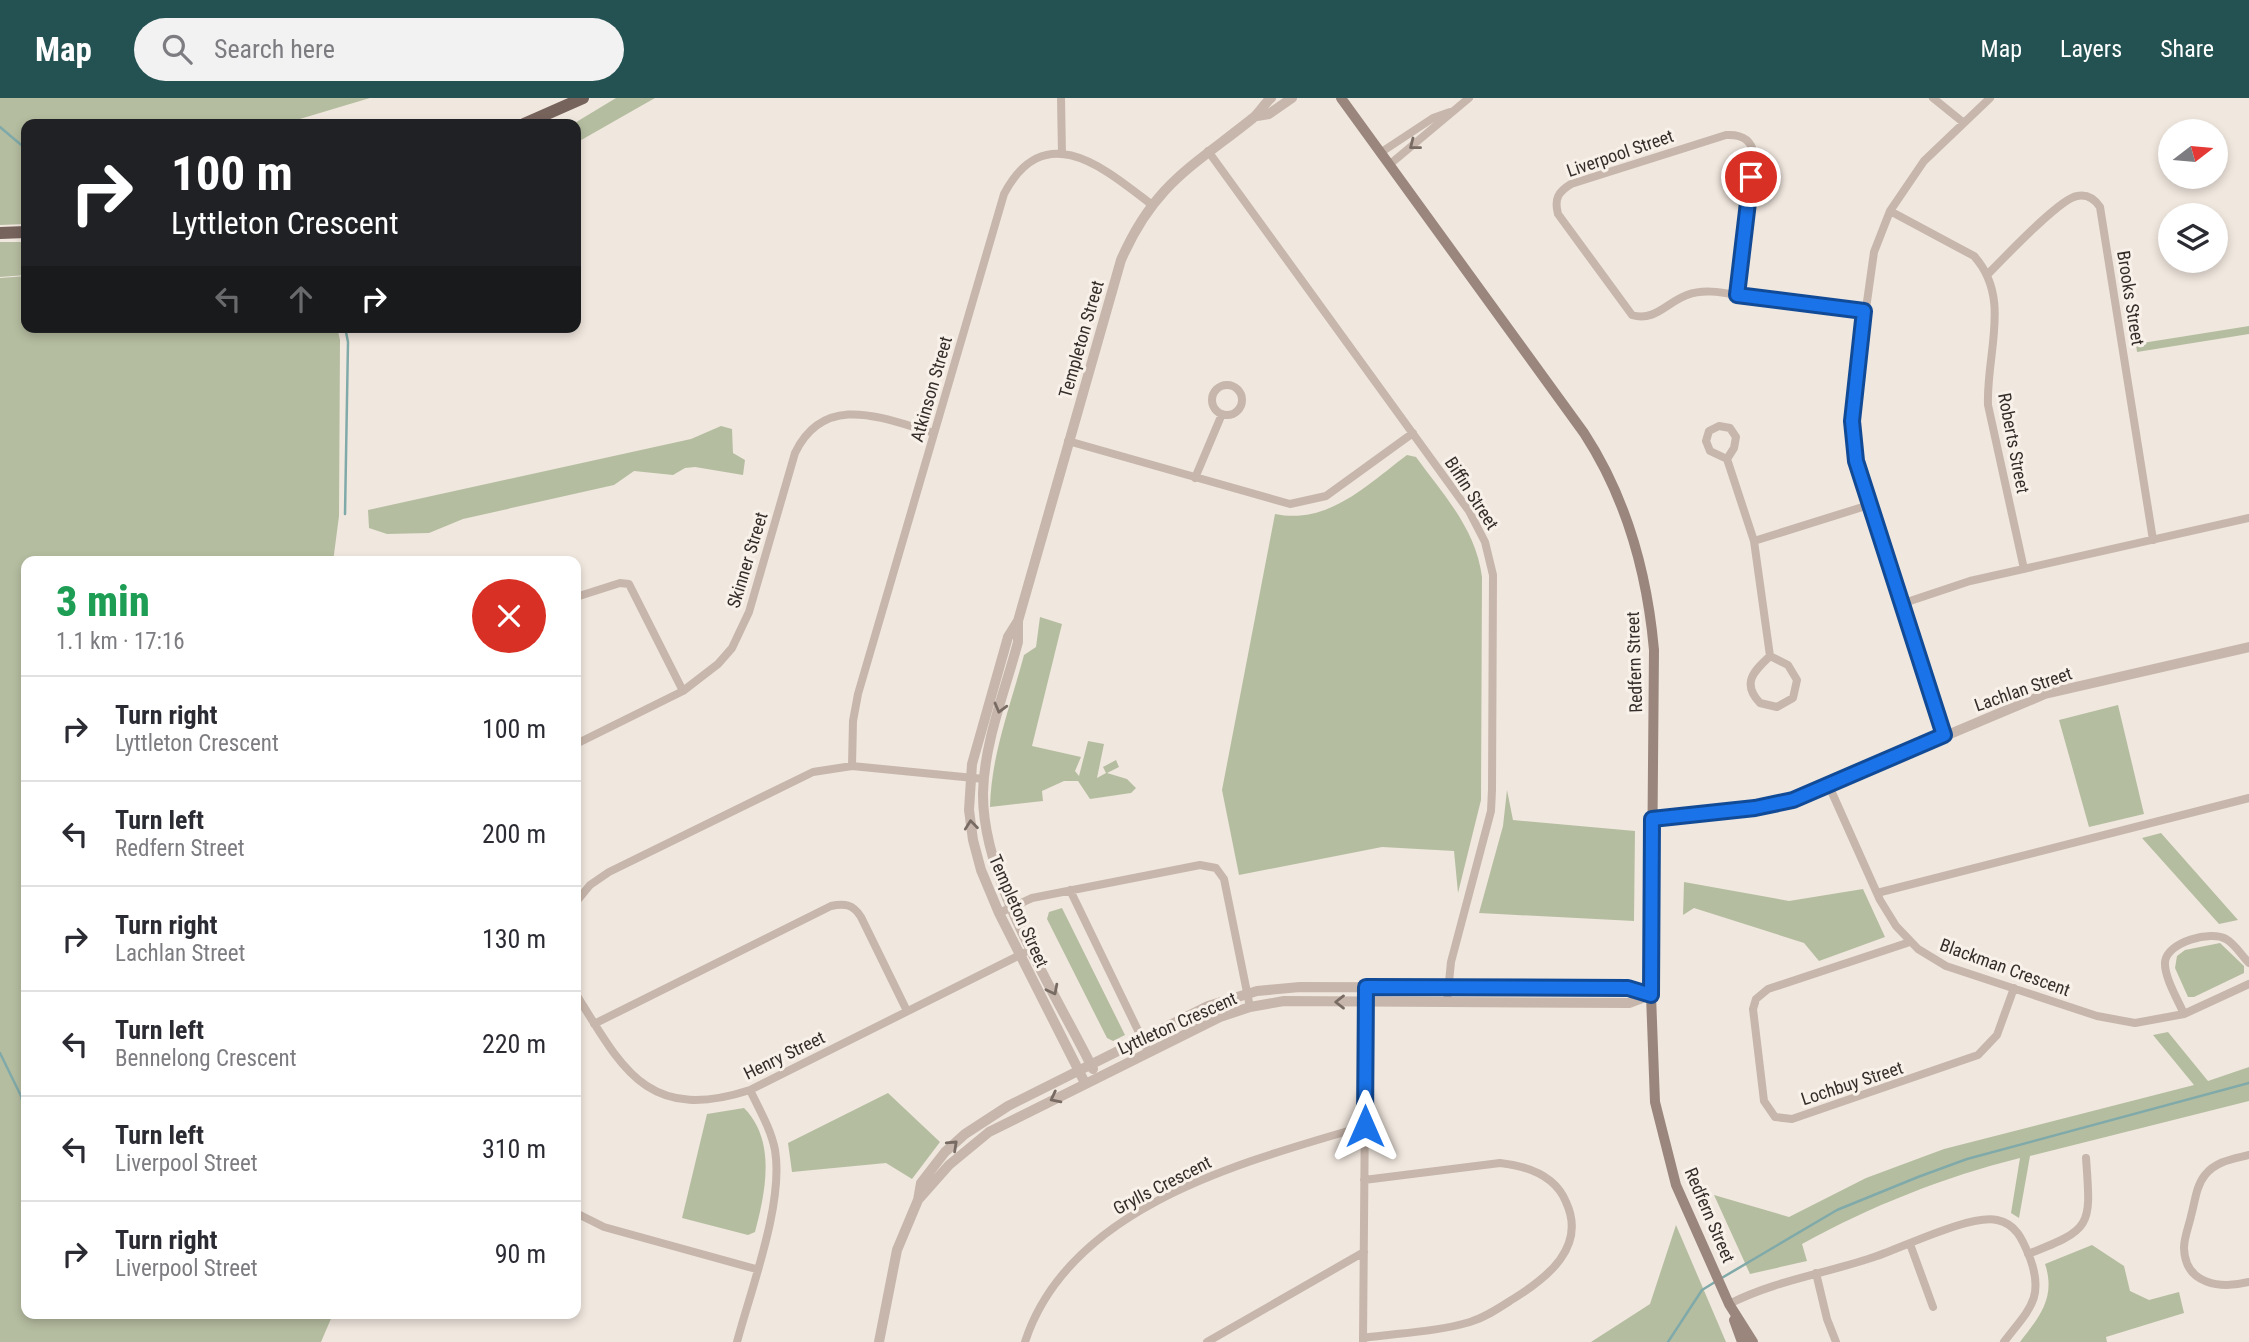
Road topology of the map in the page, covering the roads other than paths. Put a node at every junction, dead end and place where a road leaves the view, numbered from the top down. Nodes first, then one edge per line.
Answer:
1 (583, 98) edge
2 (1061, 98) edge
3 (1271, 98) edge
4 (1292, 98) edge
5 (1341, 98) edge
6 (1469, 98) edge
7 (1933, 98) edge
8 (1990, 98) edge
9 (1450, 112) junction
10 (1257, 116) junction
11 (535, 119) edge
12 (1964, 123) junction
13 (1208, 151) junction
14 (1380, 153) junction
15 (1062, 154) junction
16 (1389, 165) junction
17 (1151, 204) junction
18 (1890, 211) junction
19 (21, 232) edge
20 (0, 233) edge
21 (1988, 274) junction
22 (1737, 295) junction
23 (1864, 311) junction
24 (1222, 414) dead end
25 (934, 433) junction
26 (1413, 433) junction
27 (1068, 441) junction
28 (1727, 459) dead end
29 (1195, 478) junction
30 (1869, 505) junction
31 (2249, 518) edge
32 (2153, 540) junction
33 (1754, 541) junction
34 (2024, 569) junction
35 (581, 595) edge
36 (1901, 604) junction
37 (1018, 621) junction
38 (2249, 647) edge
39 (1770, 656) junction
40 (683, 691) junction
41 (1944, 735) junction
42 (581, 742) edge
43 (852, 766) junction
44 (970, 778) junction
45 (984, 779) junction
46 (1829, 786) junction
47 (2249, 798) edge
48 (1652, 819) junction
49 (1070, 891) junction
50 (1877, 893) junction
51 (581, 896) edge
52 (1011, 907) junction
53 (999, 913) junction
54 (1910, 942) junction
55 (1032, 948) junction
56 (1020, 955) junction
57 (2249, 963) edge
58 (2249, 984) edge
59 (1366, 987) junction
60 (1448, 987) junction
61 (2014, 988) junction
62 (1247, 993) junction
63 (1651, 995) junction
64 (1366, 1002) junction
65 (1447, 1002) junction
66 (581, 1003) edge
67 (1250, 1007) junction
68 (907, 1011) junction
69 (2184, 1014) junction
70 (594, 1024) junction
71 (1142, 1039) junction
72 (1148, 1051) junction
73 (1091, 1064) junction
74 (1079, 1070) junction
75 (1097, 1077) junction
76 (1085, 1083) junction
77 (750, 1090) junction
78 (1365, 1126) junction
79 (2249, 1155) edge
80 (2085, 1158) dead end
81 (1364, 1180) junction
82 (918, 1200) junction
83 (581, 1216) edge
84 (1910, 1244) junction
85 (1364, 1252) junction
86 (2028, 1254) junction
87 (756, 1269) junction
88 (1816, 1273) junction
89 (2249, 1282) edge
90 (1729, 1304) junction
91 (1933, 1307) dead end
92 (1363, 1340) edge
93 (737, 1342) edge
94 (879, 1342) edge
95 (1026, 1342) edge
96 (1207, 1342) edge
97 (1742, 1342) edge
98 (1753, 1342) edge
99 (1836, 1342) edge
100 (2004, 1342) edge

1 - 11 main road
2 - 15 street
3 - 10 street, Templeton Street
4 - 10 street, Templeton Street
5 - 14 main road, Redfern Street
6 - 9 street
7 - 12 street
8 - 12 street
9 - 14 street
9 -> 16 street
10 - 13 street, Templeton Street
12 - 18 street
13 - 17 street, Templeton Street
13 - 26 street, Biffin Street
14 - 16 main road, Redfern Street
15 - 17 street
15 - 25 street, Atkinson Street
16 - 48 main road, Redfern Street
17 - 27 street, Templeton Street
18 - 21 street
18 - 23 street
19 - 20 main road
21 - 32 street, Brooks Street
21 - 34 street, Roberts Street
22 - 22 street, Liverpool Street
22 - 23 street, Liverpool Street
23 - 30 street
24 - 29 street
25 - 40 street, Skinner Street
25 - 43 street, Atkinson Street
26 - 29 street
26 - 60 street, Biffin Street
27 - 29 street
27 - 37 street, Templeton Street
28 - 33 street
30 - 33 street
30 - 36 street
31 - 32 street
32 - 34 street
33 - 39 street
34 - 36 street
35 - 40 street
36 - 41 street
37 - 44 street, Templeton Street
37 -> 45 street, Templeton Street
38 - 41 street, Lachlan Street
39 - 39 street
40 - 42 street, Skinner Street
41 - 46 street, Lachlan Street
43 - 44 street
43 - 51 street
44 - 45 street
53 -> 44 street, Templeton Street
45 - 52 street, Templeton Street
46 - 48 street, Lachlan Street
46 - 50 street, Blackman Crescent
47 - 50 street
48 - 63 main road, Redfern Street
49 - 52 street
49 - 62 street
49 - 71 street
50 - 54 street, Blackman Crescent
52 - 53 street
52 - 55 street, Templeton Street
53 - 56 street, Templeton Street
54 - 61 street, Blackman Crescent
54 - 61 street, Lochbuy Street
55 - 56 street, Henry Street
55 -> 73 street, Templeton Street
56 - 68 street, Henry Street
56 - 74 street, Templeton Street
57 - 69 street
58 - 69 street, Blackman Crescent
59 - 60 street, Lyttleton Crescent
59 - 62 street, Lyttleton Crescent
59 - 64 street
60 - 63 street, Lyttleton Crescent
60 - 65 street, Biffin Street
61 - 69 street, Blackman Crescent
62 - 67 street
62 - 71 street, Lyttleton Crescent
63 - 65 street, Lyttleton Crescent
63 - 90 main road, Redfern Street
64 - 65 street, Lyttleton Crescent
64 -> 67 street, Lyttleton Crescent
64 - 78 street
66 - 70 street, Henry Street
67 - 72 street, Lyttleton Crescent
68 - 70 street
68 - 77 street, Henry Street
70 - 77 street, Henry Street
71 - 72 street
71 - 73 street, Lyttleton Crescent
72 - 75 street, Lyttleton Crescent
73 - 74 street, Lyttleton Crescent
73 - 75 street, Templeton Street
74 - 76 street, Templeton Street
82 -> 74 street, Lyttleton Crescent
75 - 76 street, Lyttleton Crescent
76 -> 82 street, Lyttleton Crescent
77 - 87 street
78 - 81 street
78 - 95 street, Grylls Crescent
79 - 89 street
80 - 86 street
81 - 85 street
81 - 92 street
82 - 94 street, Lyttleton Crescent
83 - 87 street
84 - 86 street
84 - 88 street
84 - 91 street
85 - 92 street
85 - 96 street
86 - 100 street
87 - 93 street
88 - 90 street
88 - 99 street
90 - 97 main road, Redfern Street
90 - 98 main road, Redfern Street

